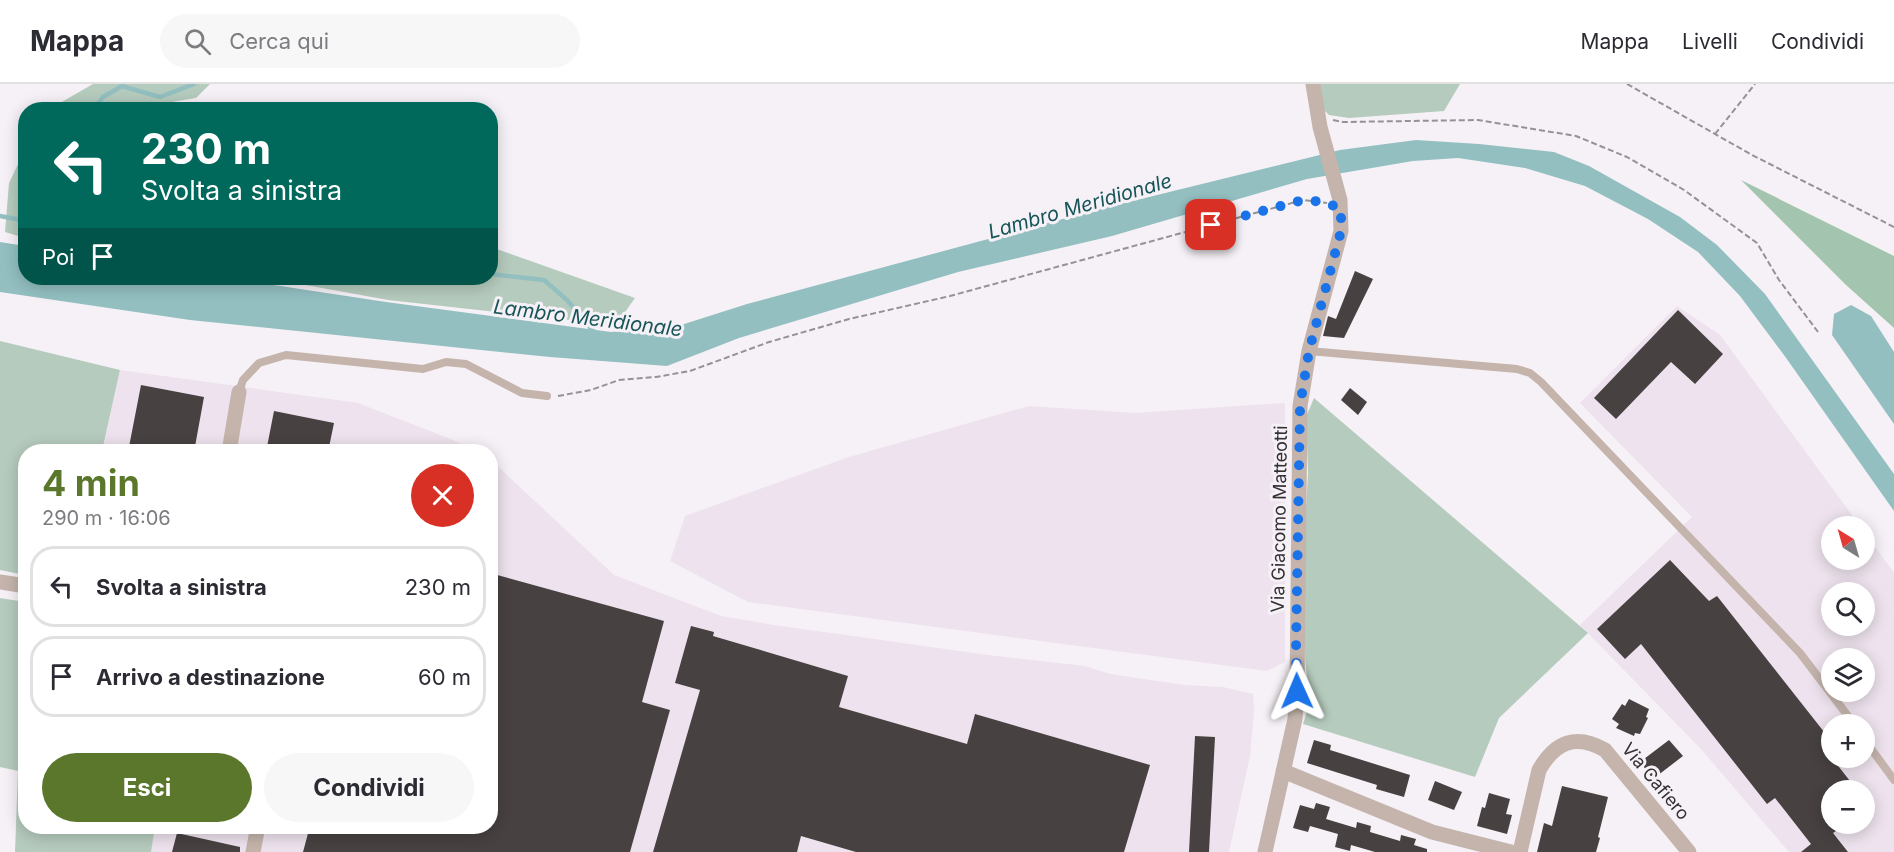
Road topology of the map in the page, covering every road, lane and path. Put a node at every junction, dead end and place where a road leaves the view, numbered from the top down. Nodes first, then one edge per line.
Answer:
1 (1313, 84) edge
2 (1627, 84) edge
3 (1755, 84) edge
4 (1319, 117) junction
5 (1715, 134) junction
6 (1341, 209) junction
7 (1894, 226) edge
8 (1818, 332) dead end
9 (1309, 351) junction
10 (239, 392) joint
11 (547, 396) joint
12 (230, 444) edge
13 (0, 582) edge
14 (18, 585) edge
15 (1846, 714) edge
16 (1875, 754) edge
17 (1283, 771) junction
18 (1894, 780) edge
19 (256, 834) edge
20 (253, 852) edge
21 (1266, 852) edge
22 (1511, 852) edge
23 (1520, 852) edge
24 (1689, 852) edge

1 - 4 street, Via Giacomo Matteotti
2 - 5 path
3 - 5 path
4 - 6 street, Via Giacomo Matteotti
4 - 8 path
5 - 7 path
6 - 9 street, Via Giacomo Matteotti
6 - 11 path
9 - 15 lane
9 - 17 street, Via Giacomo Matteotti
10 - 11 lane
10 - 12 street
13 - 14 street
16 - 18 lane
17 - 21 street, Via Giacomo Matteotti
17 - 22 street
19 - 20 street
23 - 24 street, Via Cafiero

